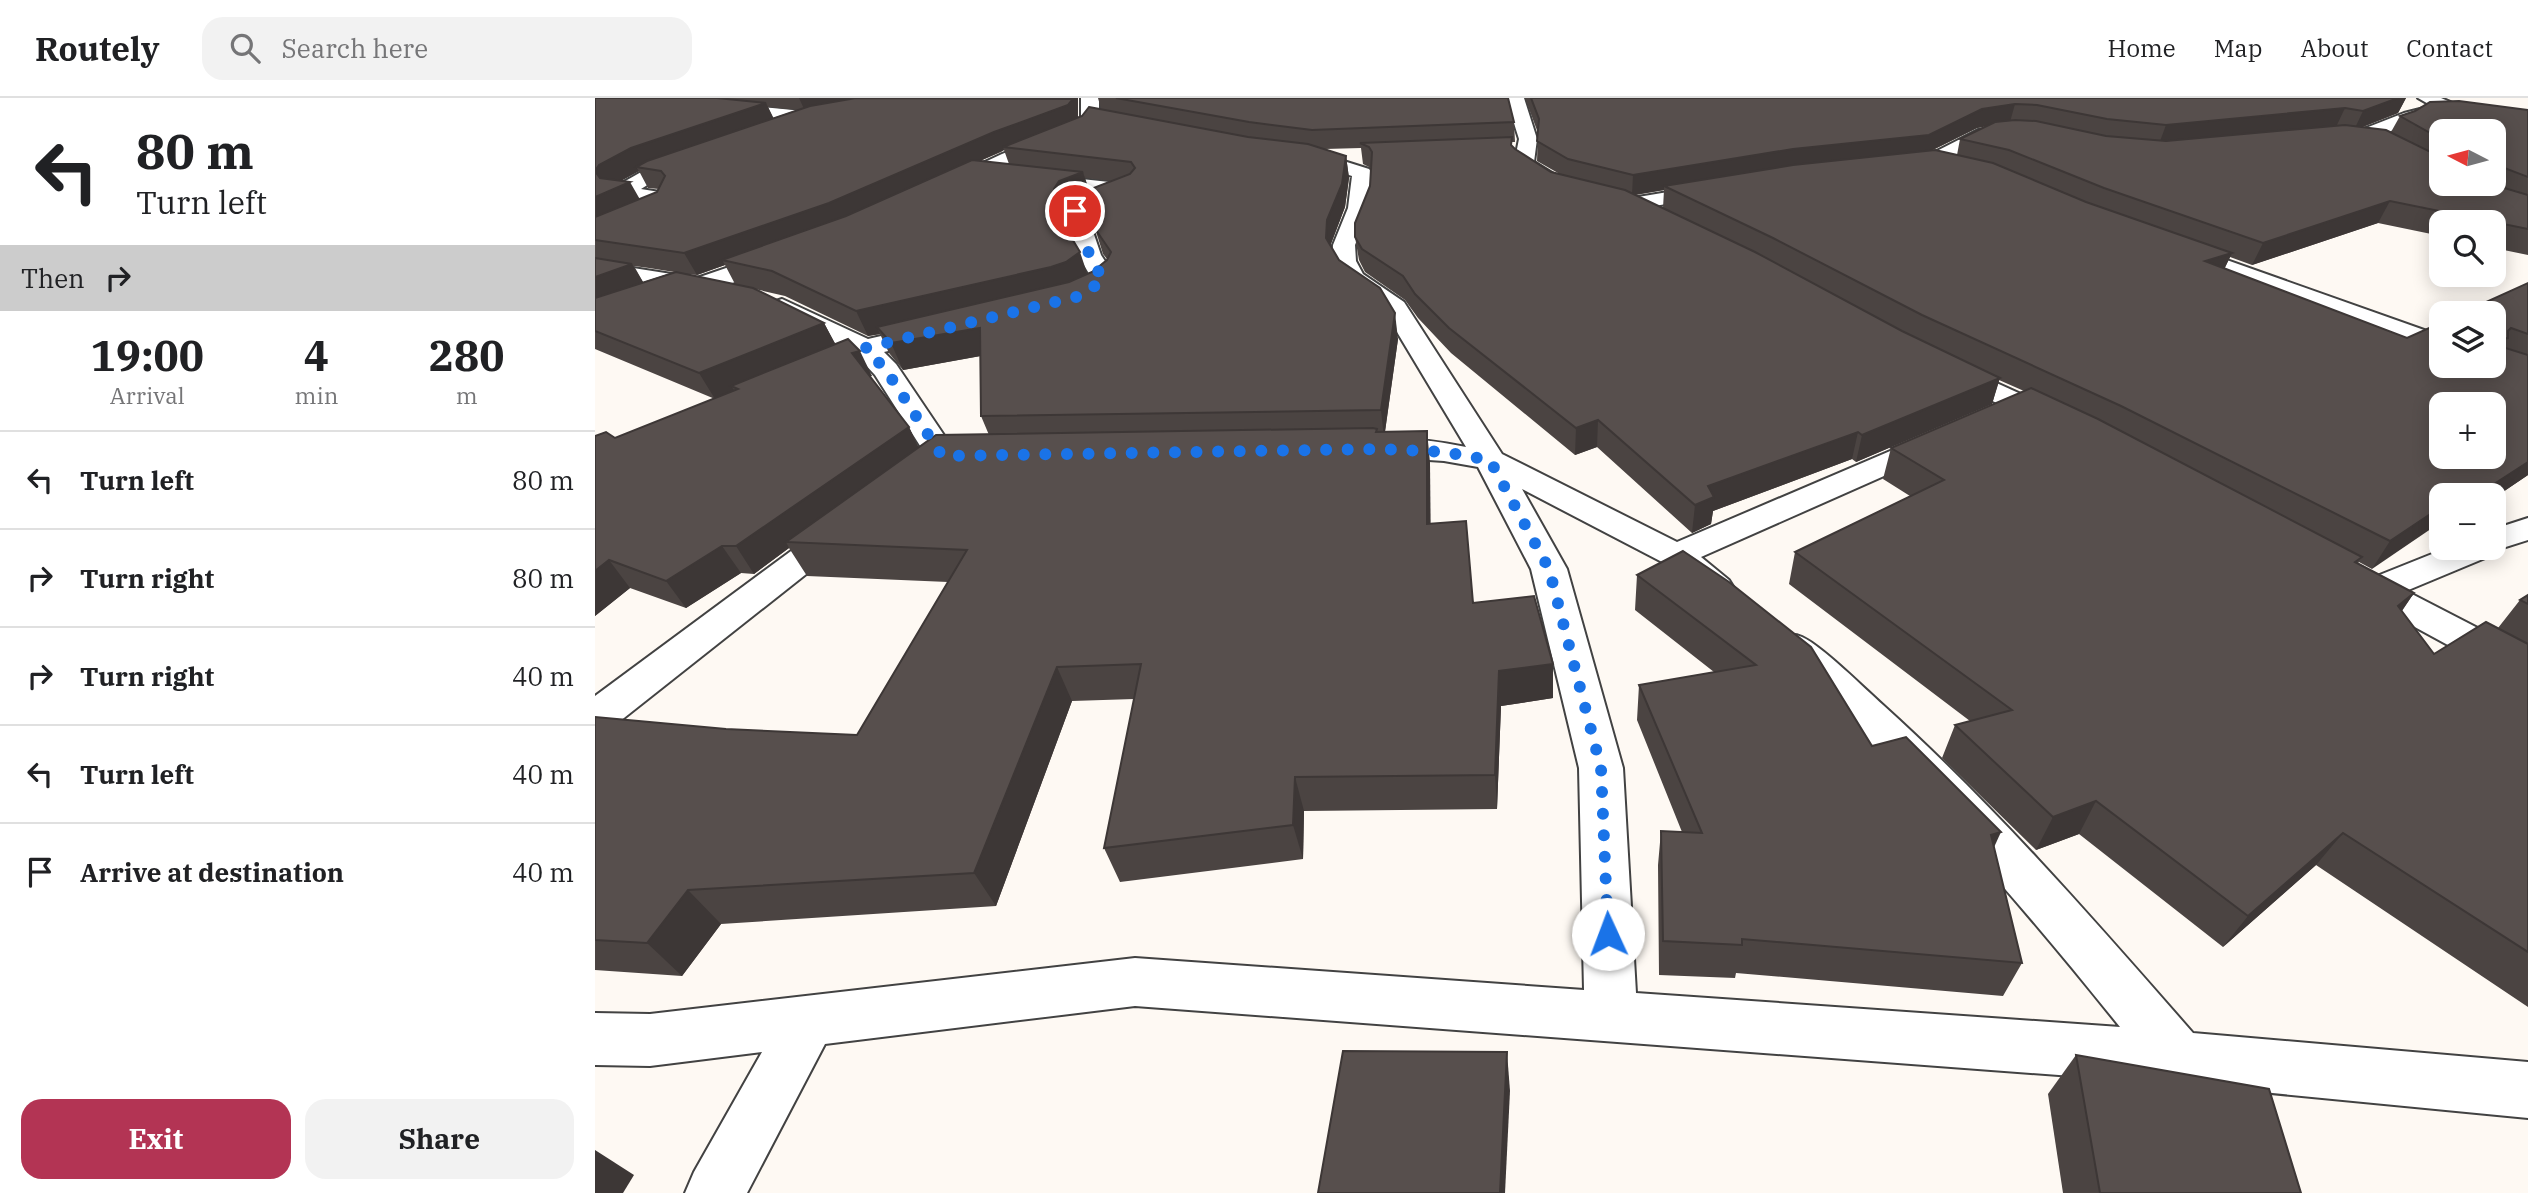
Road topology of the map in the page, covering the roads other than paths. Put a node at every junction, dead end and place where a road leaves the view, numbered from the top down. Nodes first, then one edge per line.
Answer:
1 (616, 98) edge
2 (1515, 98) edge
3 (2427, 98) edge
4 (2417, 106) edge
5 (2458, 112) junction
6 (1094, 113) edge
7 (2528, 121) edge
8 (2031, 132) edge
9 (764, 135) edge
10 (2336, 135) edge
11 (2360, 138) junction
12 (2394, 149) edge
13 (713, 153) edge
14 (1367, 155) edge
15 (1930, 162) junction
16 (1879, 168) edge
17 (1969, 171) edge
18 (977, 173) junction
19 (1737, 187) edge
20 (595, 192) edge
21 (620, 192) junction
22 (930, 195) edge
23 (1632, 204) junction
24 (1679, 227) edge
25 (595, 235) edge
26 (2151, 240) edge
27 (798, 250) edge
28 (595, 269) edge
29 (693, 285) junction
30 (634, 303) edge
31 (1054, 304) edge
32 (960, 326) edge
33 (2429, 341) edge
34 (865, 348) junction
35 (1929, 359) edge
36 (792, 379) edge
37 (2022, 404) junction
38 (2076, 431) edge
39 (1350, 450) edge
40 (1490, 460) junction
41 (944, 461) edge
42 (865, 513) edge
43 (2528, 527) edge
44 (2506, 536) edge
45 (1676, 555) junction
46 (2449, 560) edge
47 (2339, 571) edge
48 (2375, 590) junction
49 (2528, 671) edge
50 (595, 718) edge
51 (1611, 1017) junction
52 (808, 1022) junction
53 (595, 1039) edge
54 (2179, 1058) junction
55 (2528, 1090) edge
56 (715, 1193) edge

1 - 9 street
2 - 23 street
3 - 5 street
4 - 5 street
4 - 11 street
5 - 7 street
6 - 18 street
8 - 15 street
10 - 11 street
11 - 12 street
13 - 21 street
14 - 40 street
15 - 16 street
15 - 17 street
18 - 22 street
18 - 31 street
19 - 23 street
20 - 21 street
21 - 25 street
23 - 24 street
26 - 33 street
27 - 29 street
28 - 29 street
29 - 30 street
29 - 34 street
32 - 34 street
34 - 36 street
34 - 41 street
35 - 37 street
37 - 38 street
37 - 45 street
39 - 40 street
40 - 45 street
40 - 51 street
42 - 50 street
43 - 44 street
45 - 54 street
46 - 48 street
47 - 48 street
48 - 49 street
51 - 52 street
51 - 54 street
52 - 53 street
52 - 56 street
54 - 55 street

